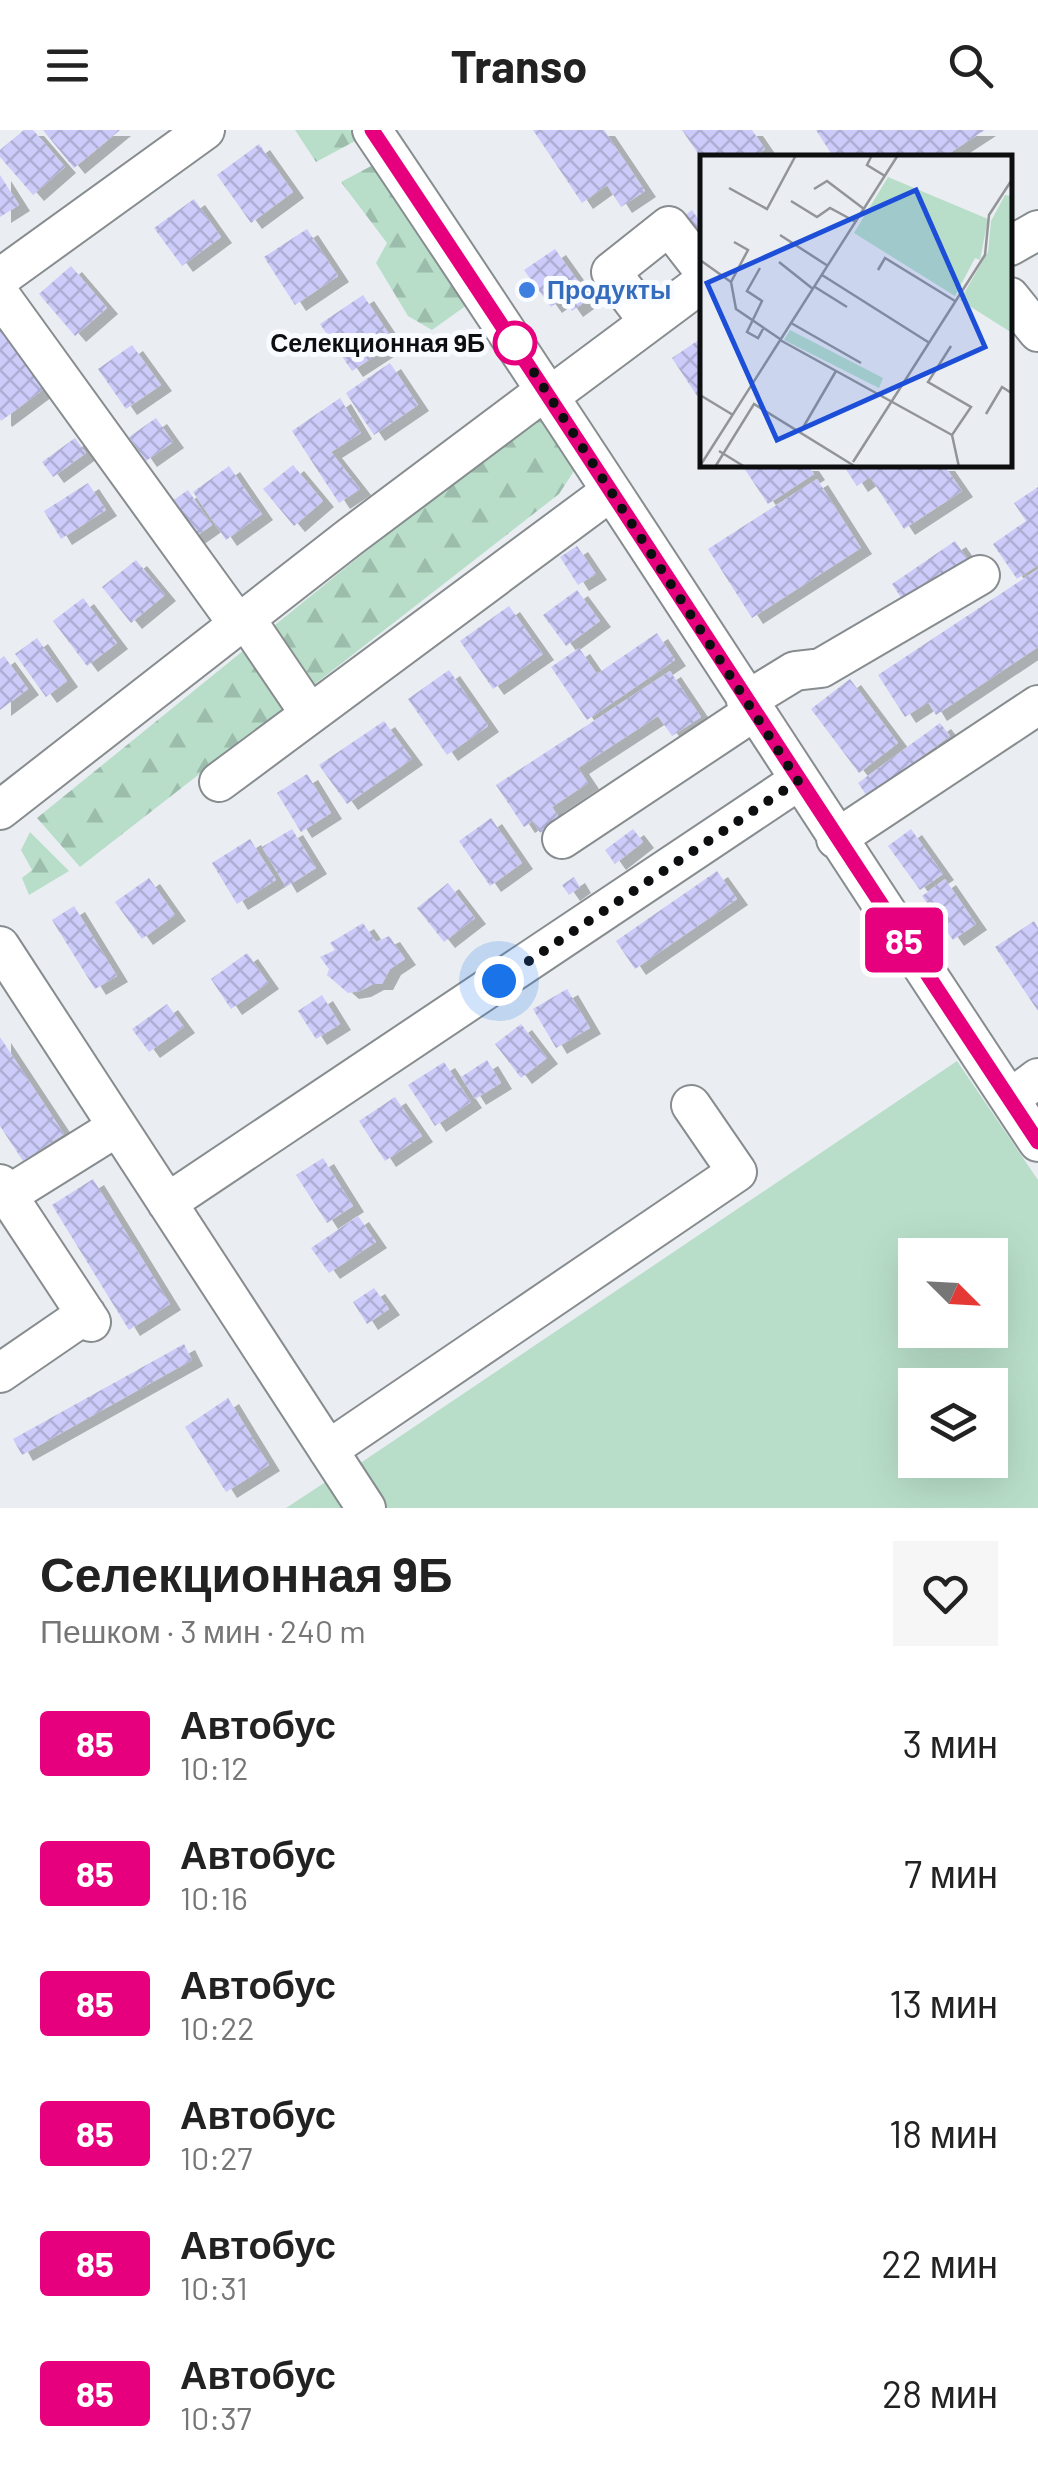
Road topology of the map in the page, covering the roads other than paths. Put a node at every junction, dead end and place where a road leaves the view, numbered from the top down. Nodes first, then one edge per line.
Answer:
1 (205, 130) edge
2 (372, 130) edge
3 (1038, 230) edge
4 (1013, 244) edge
5 (700, 266) edge
6 (0, 278) edge
7 (700, 284) edge
8 (0, 295) edge
9 (1013, 301) edge
10 (649, 322) junction
11 (1038, 332) edge
12 (548, 393) junction
13 (611, 491) junction
14 (980, 575) dead end
15 (242, 621) junction
16 (1038, 705) edge
17 (750, 706) junction
18 (310, 714) junction
19 (798, 781) junction
20 (219, 782) dead end
21 (0, 810) edge
22 (836, 838) junction
23 (562, 839) dead end
24 (0, 946) edge
25 (1024, 1089) edge
26 (691, 1105) dead end
27 (117, 1126) junction
28 (1038, 1142) edge
29 (4, 1189) edge
30 (167, 1203) junction
31 (0, 1374) edge
32 (328, 1450) junction
33 (366, 1508) edge

1 - 6 street
2 - 12 street
3 - 4 street
5 - 10 street
7 - 10 street
8 - 15 street
9 - 11 street
10 - 12 street
12 - 13 street
12 - 15 street
13 - 17 street
13 - 18 street
14 - 17 street
15 - 18 street
15 - 21 street
16 - 22 street
17 - 19 street
17 - 23 street
18 - 20 street
19 - 22 street
19 - 30 street
22 - 25 street
24 - 27 street
25 - 28 street
26 - 32 street
27 - 29 street
27 - 30 street
29 - 31 street
30 - 32 street
32 - 33 street

